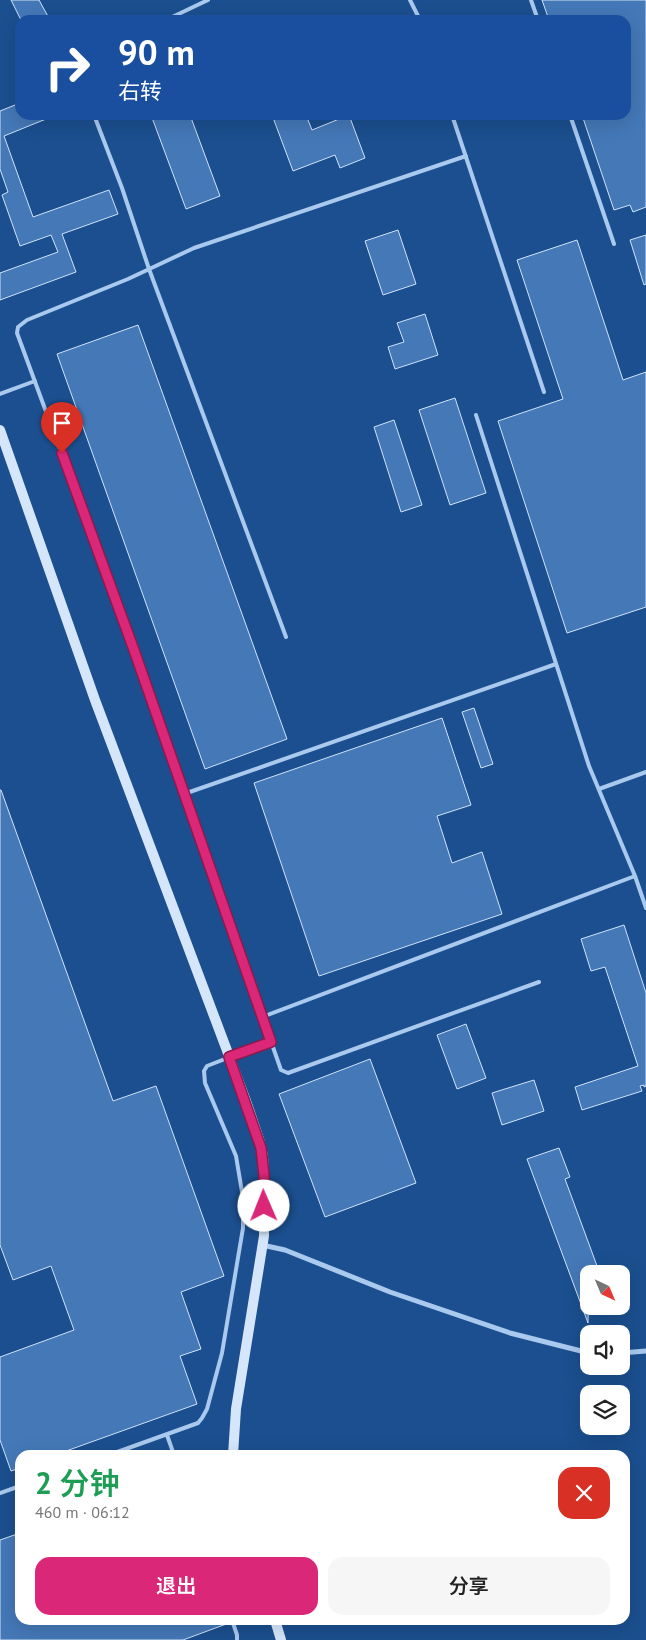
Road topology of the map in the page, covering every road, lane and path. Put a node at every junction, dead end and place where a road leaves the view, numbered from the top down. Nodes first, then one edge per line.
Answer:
1 (208, 0) edge
2 (410, 0) edge
3 (531, 0) edge
4 (176, 15) edge
5 (418, 15) edge
6 (536, 15) edge
7 (96, 120) edge
8 (454, 120) edge
9 (572, 120) edge
10 (466, 156) junction
11 (614, 244) dead end
12 (149, 269) junction
13 (35, 381) junction
14 (544, 392) dead end
15 (0, 394) edge
16 (476, 415) dead end
17 (0, 431) edge
18 (286, 637) dead end
19 (556, 664) junction
20 (646, 772) edge
21 (599, 789) junction
22 (184, 794) junction
23 (635, 876) junction
24 (646, 908) edge
25 (539, 982) dead end
26 (262, 1017) junction
27 (271, 1042) junction
28 (229, 1057) junction
29 (262, 1245) junction
30 (580, 1351) edge
31 (646, 1351) edge
32 (630, 1352) edge
33 (167, 1435) junction
34 (124, 1450) edge
35 (172, 1450) edge
36 (233, 1450) edge
37 (15, 1488) edge
38 (0, 1493) edge
39 (234, 1625) edge
40 (276, 1625) edge
41 (237, 1640) edge
42 (281, 1640) edge

1 - 4 lane
2 - 5 lane
3 - 6 lane
7 - 12 lane
8 - 10 lane
9 - 11 lane
10 - 12 lane
10 - 14 lane
12 - 13 lane
12 - 18 lane
13 - 15 lane
13 - 22 lane
16 - 19 lane
17 - 28 street
19 - 21 lane
19 - 22 lane
20 - 21 lane
21 - 23 lane
22 - 26 lane
23 - 24 lane
23 - 26 lane
25 - 27 lane
26 - 27 lane
27 - 28 lane
28 - 29 street
28 - 33 lane
29 - 30 street
29 - 36 street
31 - 32 street
33 - 34 lane
33 - 35 lane
37 - 38 lane
39 - 41 lane
40 - 42 street

